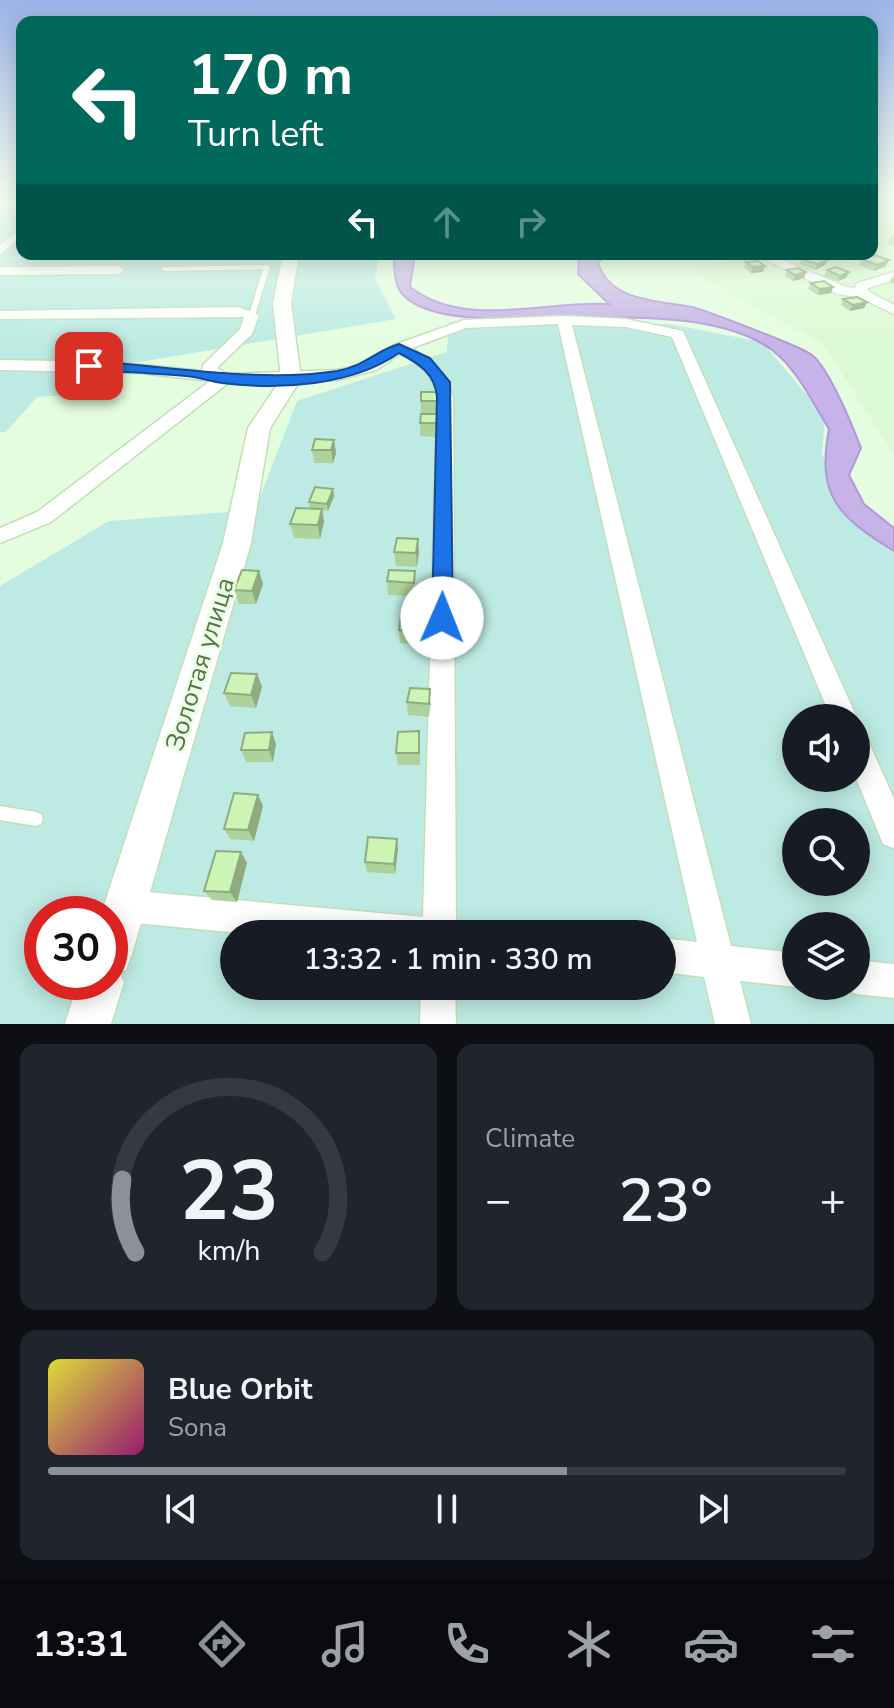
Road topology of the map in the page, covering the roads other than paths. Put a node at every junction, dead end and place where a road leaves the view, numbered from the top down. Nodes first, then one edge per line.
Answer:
1 (290, 260) edge
2 (773, 260) edge
3 (164, 269) dead end
4 (118, 270) dead end
5 (0, 271) edge
6 (894, 276) edge
7 (861, 293) junction
8 (894, 310) edge
9 (0, 315) edge
10 (252, 315) junction
11 (564, 320) junction
12 (399, 348) junction
13 (0, 365) edge
14 (223, 379) junction
15 (291, 379) junction
16 (0, 536) edge
17 (838, 704) edge
18 (870, 777) edge
19 (0, 813) edge
20 (36, 819) dead end
21 (894, 833) edge
22 (128, 896) edge
23 (128, 906) edge
24 (276, 920) edge
25 (439, 920) edge
26 (676, 956) edge
27 (718, 960) junction
28 (782, 968) edge
29 (870, 978) edge
30 (894, 981) edge
31 (95, 1000) edge
32 (438, 1000) edge
33 (88, 1024) edge
34 (438, 1024) edge
35 (733, 1024) edge

1 - 15 street
2 - 7 street
3 - 10 lane
4 - 5 street
6 - 7 street
7 - 8 street
9 - 10 street
10 - 14 street
11 - 12 street
11 - 17 street
11 - 27 street
12 - 15 street
12 - 25 street
13 - 14 street
14 - 15 street
14 - 16 street
15 - 22 street, Золотая улица
18 - 21 street
19 - 20 lane
23 - 24 street
26 - 27 street
27 - 28 street
27 - 35 street
29 - 30 street
31 - 33 street
32 - 34 street

